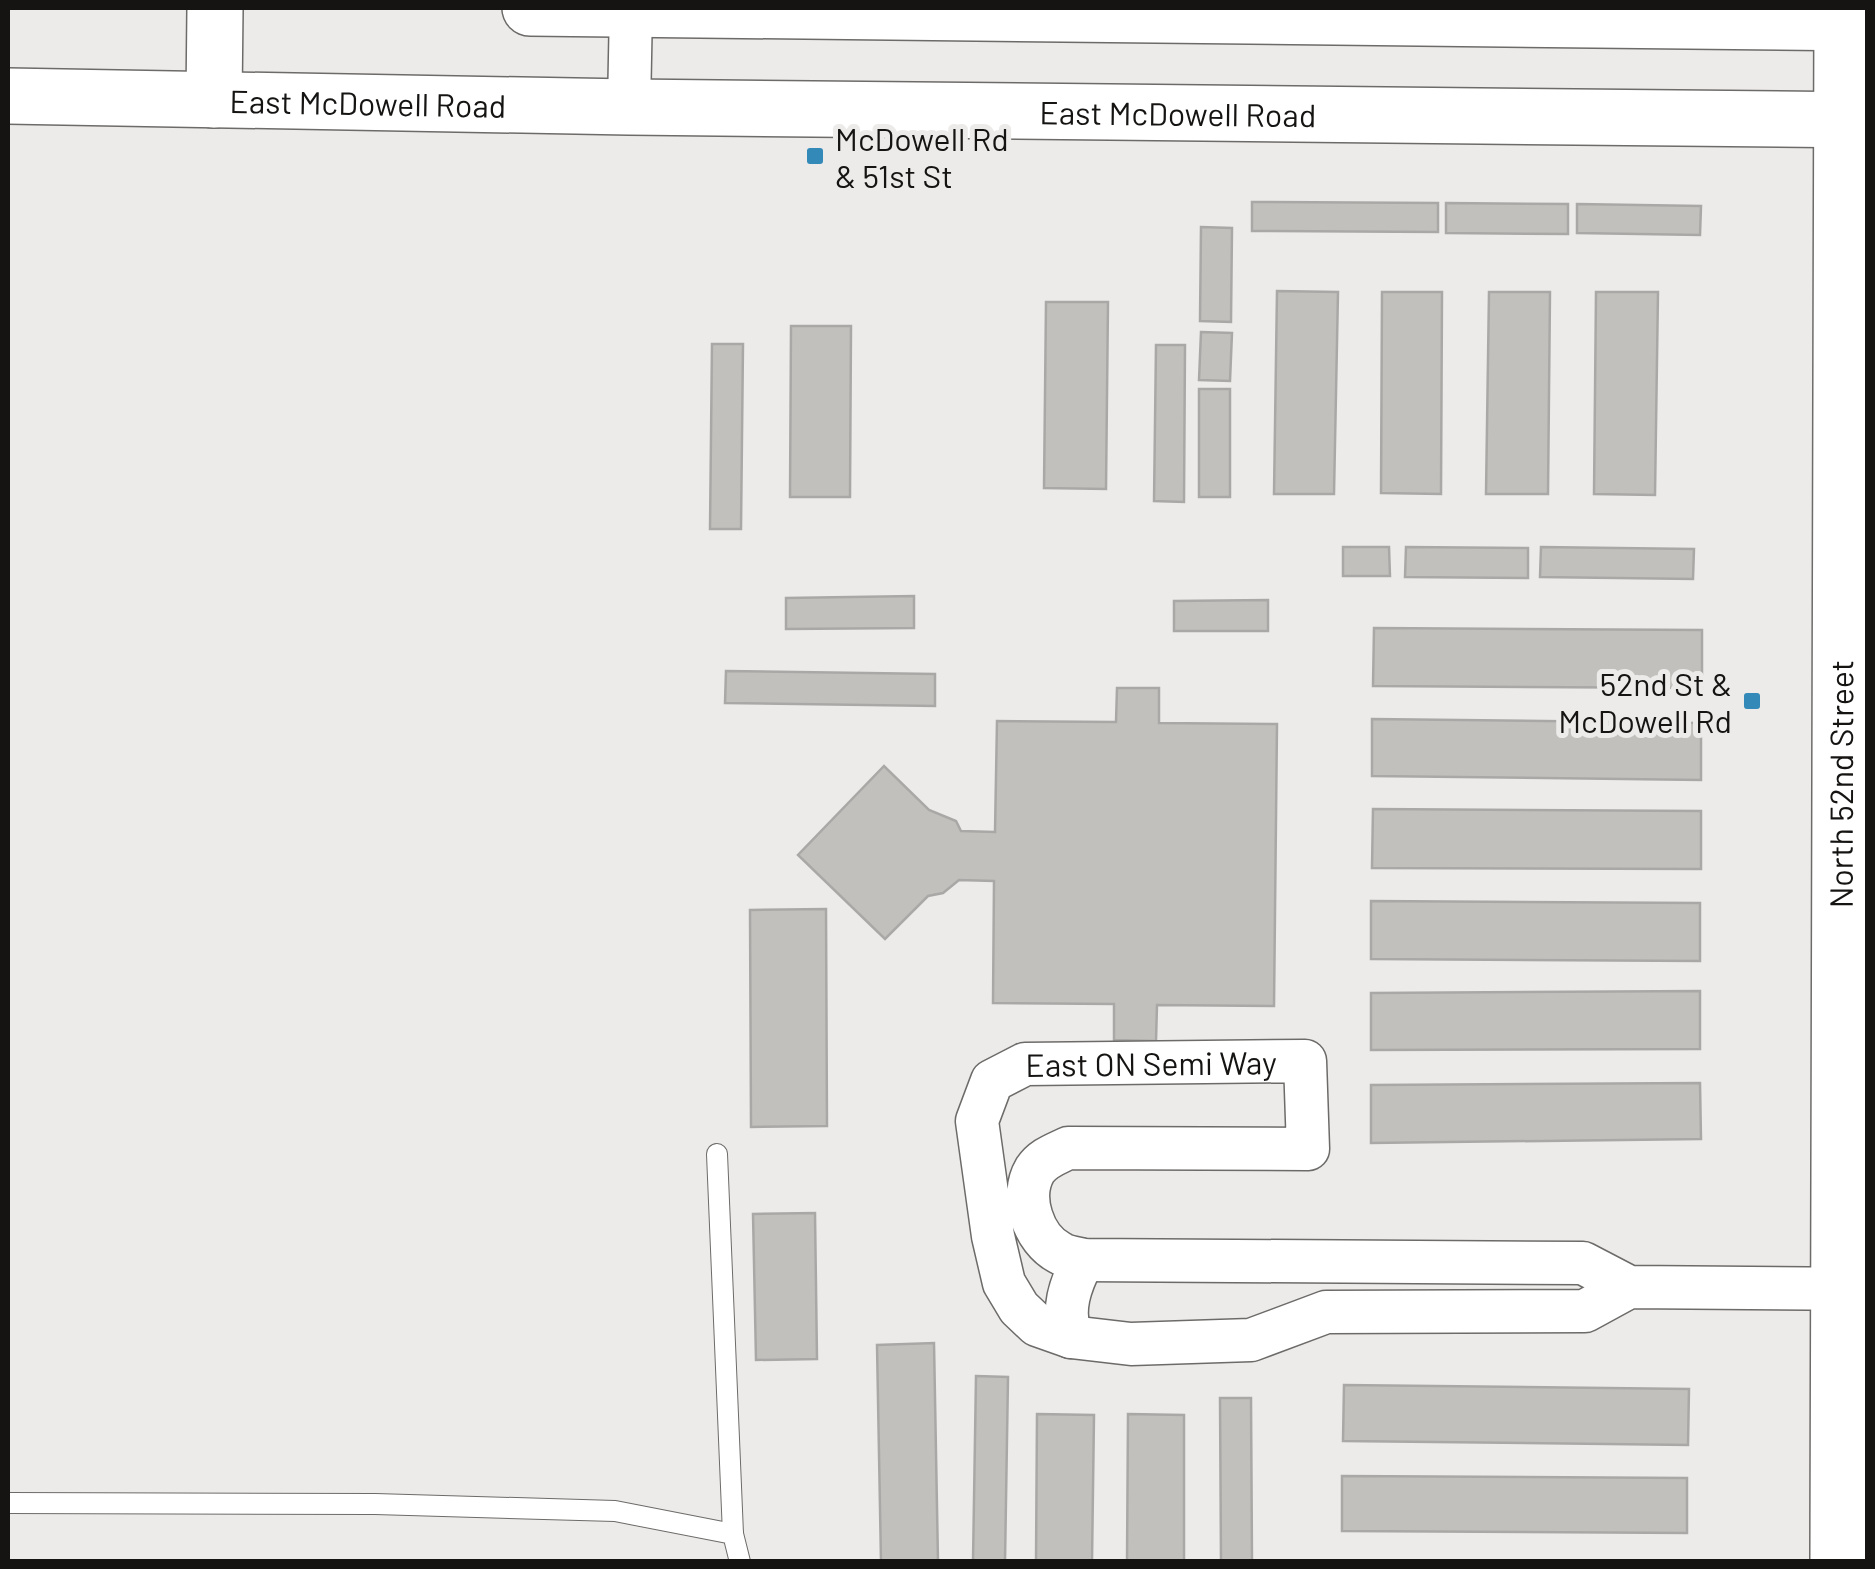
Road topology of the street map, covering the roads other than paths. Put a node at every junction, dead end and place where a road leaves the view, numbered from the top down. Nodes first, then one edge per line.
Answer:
1 (215, 8) edge
2 (530, 8) edge
3 (631, 9) edge
4 (1851, 18) edge
5 (8, 96) edge
6 (214, 100) junction
7 (629, 108) junction
8 (1854, 120) edge
9 (717, 1154) dead end
10 (1083, 1260) junction
11 (1629, 1287) junction
12 (1853, 1289) edge
13 (1071, 1337) junction
14 (8, 1503) edge
15 (733, 1534) junction
16 (740, 1562) edge
17 (1838, 1562) edge

1 - 6 main road
2 - 3 main road
3 - 4 main road
3 - 7 street
4 - 8 main road, North 52nd Street
5 - 6 main road, East McDowell Road
6 - 7 main road, East McDowell Road
7 - 8 main road, East McDowell Road
8 - 12 main road, North 52nd Street
9 - 15 lane
10 - 11 street, East ON Semi Way
10 - 13 street
10 - 13 street, East ON Semi Way
11 - 12 street, East ON Semi Way
11 - 13 street, East ON Semi Way
12 - 17 main road, North 52nd Street
14 - 15 lane
15 - 16 lane

